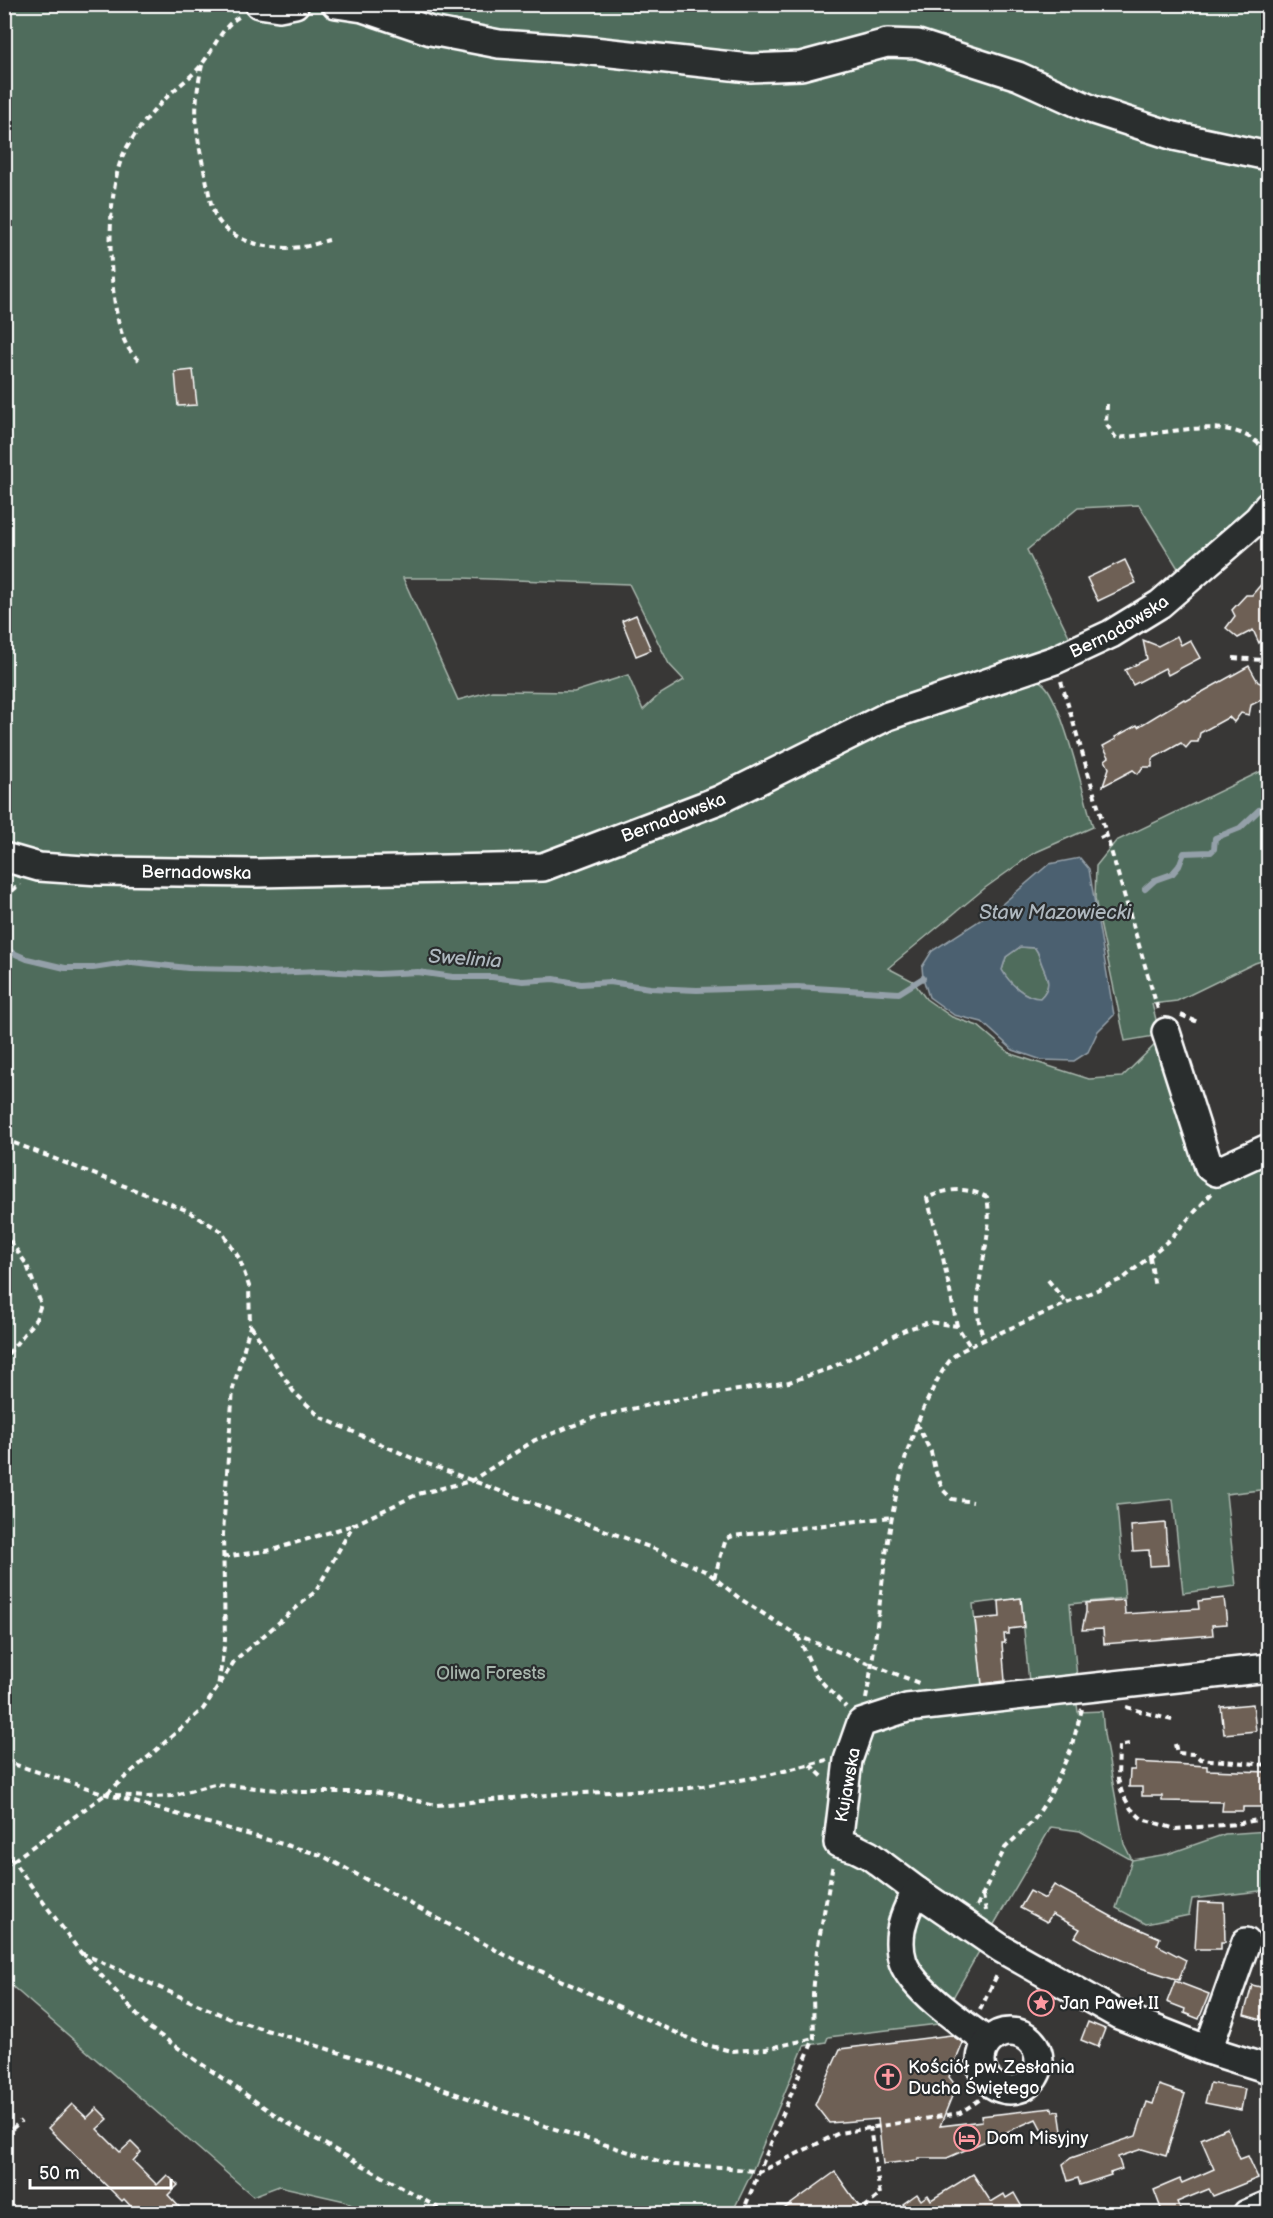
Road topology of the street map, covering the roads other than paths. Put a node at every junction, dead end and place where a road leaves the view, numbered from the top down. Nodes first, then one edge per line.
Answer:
1 (295, 4) edge
2 (336, 4) edge
3 (260, 5) edge
4 (1269, 156) edge
5 (1269, 506) edge
6 (4, 857) edge
7 (1162, 1021) road end
8 (1269, 1148) edge
9 (1269, 1668) edge
10 (917, 1891) junction
11 (1246, 1942) dead end
12 (987, 2041) junction
13 (1208, 2050) junction
14 (1269, 2069) edge
15 (1269, 2205) edge
16 (1247, 2214) edge

1 - 3 street
2 - 4 street
5 - 6 street, Bernadowska
7 - 8 street
9 - 10 street, Kujawska
10 - 12 street
10 - 13 street, Kujawska
11 - 13 street
12 - 12 street
13 - 14 street, Kujawska
15 - 16 street

